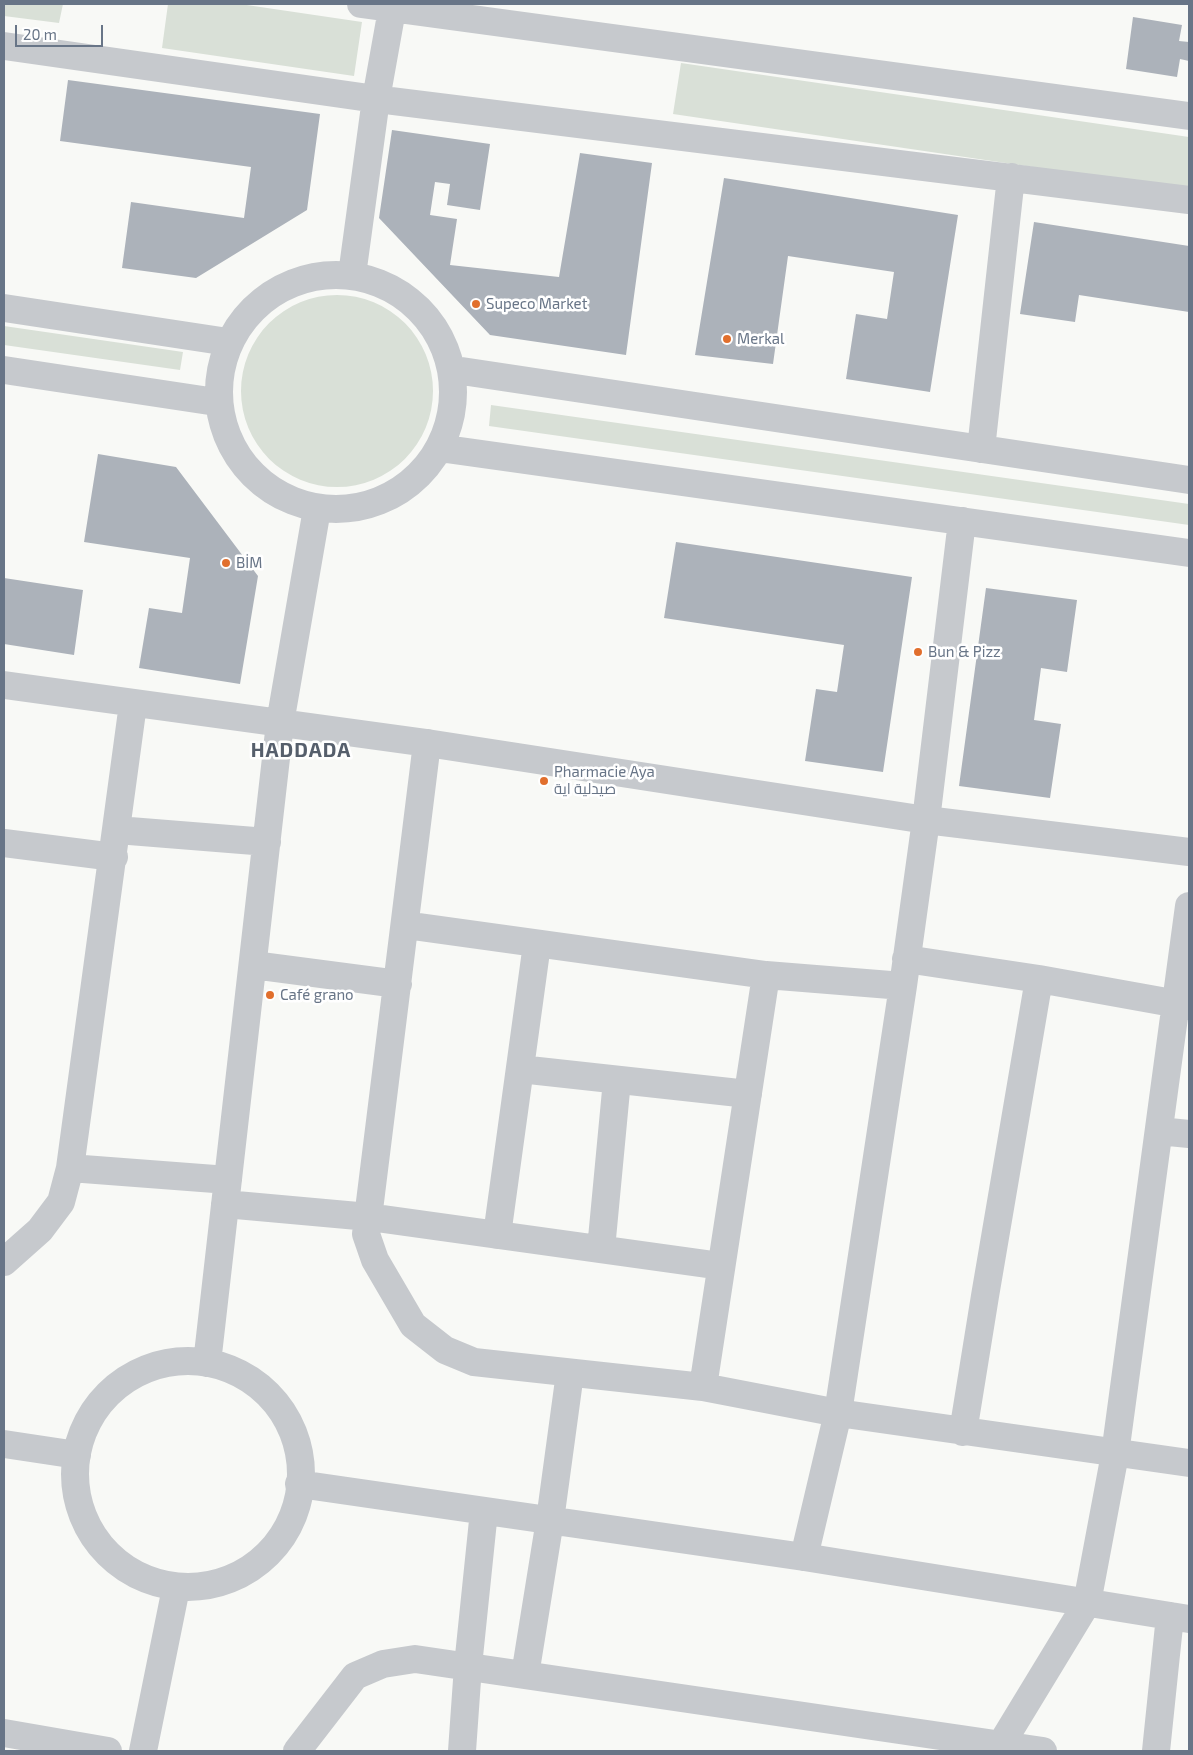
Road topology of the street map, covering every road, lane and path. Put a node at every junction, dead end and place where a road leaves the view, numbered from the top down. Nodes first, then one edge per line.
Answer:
1 (361, 4) edge
2 (392, 6) edge
3 (4, 46) edge
4 (376, 99) junction
5 (1189, 116) edge
6 (1011, 178) junction
7 (1189, 200) edge
8 (352, 275) junction
9 (4, 308) edge
10 (228, 342) junction
11 (4, 370) edge
12 (455, 370) junction
13 (216, 402) junction
14 (439, 448) junction
15 (981, 449) junction
16 (1189, 480) edge
17 (317, 509) junction
18 (962, 521) junction
19 (1189, 553) edge
20 (4, 685) edge
21 (133, 704) junction
22 (280, 723) junction
23 (428, 743) junction
24 (926, 820) junction
25 (118, 830) junction
26 (267, 842) junction
27 (4, 843) edge
28 (1189, 852) edge
29 (114, 857) junction
30 (1189, 906) edge
31 (405, 925) junction
32 (537, 944) junction
33 (906, 959) junction
34 (253, 965) junction
35 (766, 975) junction
36 (1039, 979) junction
37 (398, 984) junction
38 (903, 986) junction
39 (1183, 1005) edge
40 (520, 1069) junction
41 (617, 1080) junction
42 (748, 1094) junction
43 (1159, 1131) junction
44 (1189, 1134) edge
45 (70, 1168) junction
46 (227, 1192) junction
47 (368, 1217) junction
48 (497, 1235) junction
49 (600, 1249) junction
50 (4, 1262) edge
51 (721, 1266) junction
52 (207, 1363) junction
53 (570, 1373) junction
54 (703, 1387) junction
55 (838, 1413) junction
56 (963, 1432) junction
57 (4, 1444) edge
58 (1115, 1454) junction
59 (77, 1455) junction
60 (1189, 1463) edge
61 (299, 1484) junction
62 (484, 1511) junction
63 (550, 1520) junction
64 (804, 1557) junction
65 (176, 1588) junction
66 (1087, 1603) junction
67 (1180, 1617) edge
68 (468, 1666) junction
69 (525, 1675) junction
70 (4, 1733) edge
71 (999, 1748) edge
72 (108, 1751) edge
73 (143, 1751) edge
74 (297, 1751) edge
75 (462, 1751) edge
76 (1043, 1751) edge
77 (1156, 1751) edge

1 - 2 street
2 - 4 street
2 - 5 street
3 - 4 street
4 - 6 street
4 - 8 street
6 - 7 street
6 - 15 street
8 - 10 street
8 - 12 street
9 - 10 street
10 - 13 street
11 - 13 street
12 - 14 street
12 - 15 street
13 - 17 street
14 - 17 street
14 - 18 street
15 - 16 street
17 - 22 street
18 - 19 street
18 - 24 street
20 - 21 street
21 - 22 street
21 - 25 street
22 - 23 street
22 - 26 street
23 - 24 street
23 - 31 street
24 - 28 street
24 - 33 street
25 - 26 street
25 - 29 street
26 - 34 street
27 - 29 street
29 - 45 street
30 - 39 street
31 - 32 street
31 - 37 street
32 - 35 street
32 - 40 street
33 - 36 street
33 - 38 street
34 - 37 street
34 - 46 street
35 - 38 street
35 - 42 street
36 - 39 street
36 - 56 street
37 - 47 street
38 - 55 street
39 - 43 street
40 - 41 street
40 - 48 street
41 - 42 street
41 - 49 street
42 - 51 street
43 - 44 street
43 - 58 street
45 - 46 street
45 - 50 street
46 - 47 street
46 - 52 street
47 - 48 street
47 - 53 street
48 - 49 street
49 - 51 street
51 - 54 street
52 - 59 street
52 - 61 street
53 - 54 street
53 - 63 street
54 - 55 street
55 - 56 street
55 - 64 street
56 - 58 street
57 - 59 street
58 - 60 street
58 - 66 street
59 - 65 street
61 - 62 street
61 - 65 street
62 - 63 street
62 - 68 street
63 - 64 street
63 - 69 street
64 - 66 street
65 - 73 street
66 - 67 street
66 - 71 street
67 - 77 street
68 - 69 street
68 - 74 street
68 - 75 street
69 - 71 street
70 - 72 street
71 - 76 street

